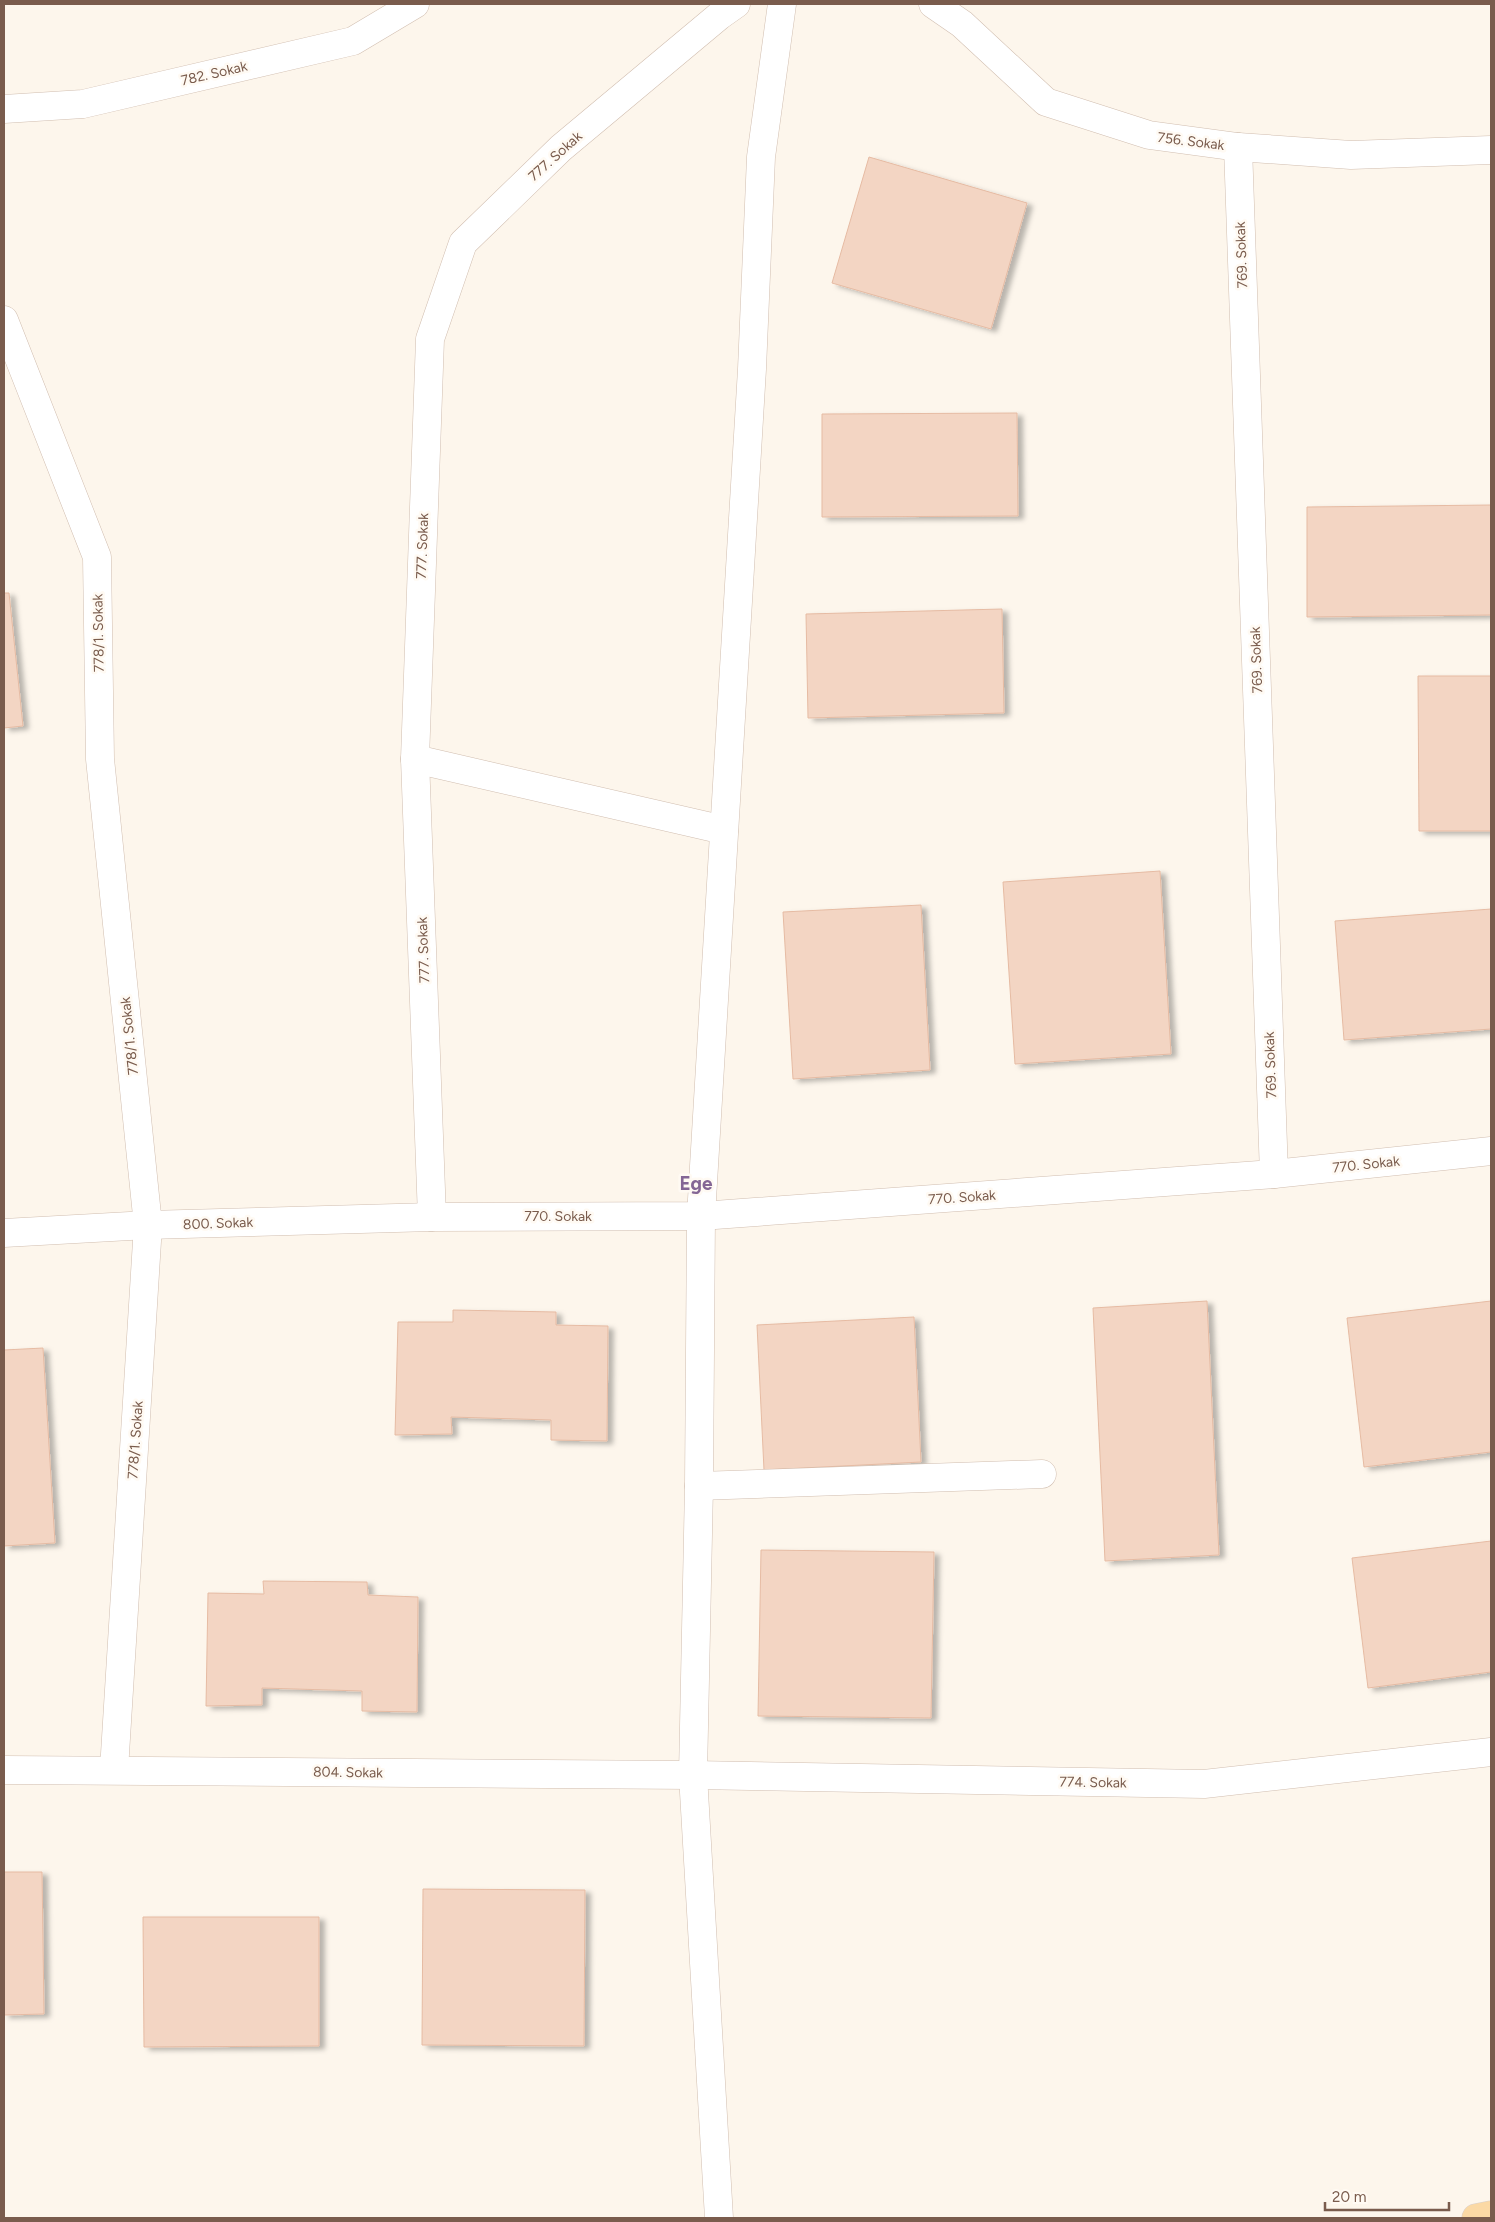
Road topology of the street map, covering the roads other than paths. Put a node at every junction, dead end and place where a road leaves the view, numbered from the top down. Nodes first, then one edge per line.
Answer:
1 (414, 4) edge
2 (736, 4) edge
3 (782, 4) edge
4 (933, 4) edge
5 (4, 109) edge
6 (1238, 147) junction
7 (1491, 150) edge
8 (4, 320) edge
9 (415, 759) junction
10 (724, 830) junction
11 (1491, 1151) edge
12 (1274, 1174) junction
13 (701, 1216) junction
14 (432, 1217) junction
15 (148, 1225) junction
16 (4, 1233) edge
17 (1042, 1474) dead end
18 (698, 1486) junction
19 (1491, 1752) edge
20 (4, 1770) edge
21 (114, 1770) junction
22 (693, 1775) junction
23 (1491, 2215) edge
24 (719, 2218) edge
25 (1476, 2218) edge

1 - 5 street, 782. Sokak
2 - 9 street, 777. Sokak
3 - 10 street
4 - 6 street, 756. Sokak
6 - 7 street, 756. Sokak
6 - 12 street, 769. Sokak
8 - 15 street, 778/1. Sokak
9 - 10 street
9 - 14 street, 777. Sokak
10 - 13 street
11 - 12 street, 770. Sokak
12 - 13 street, 770. Sokak
13 - 14 street, 770. Sokak
13 - 18 street
14 - 15 street, 800. Sokak
15 - 16 street, 800. Sokak
15 - 21 street, 778/1. Sokak
17 - 18 street
18 - 22 street
19 - 22 street, 774. Sokak
20 - 21 street, 804. Sokak
21 - 22 street, 804. Sokak
22 - 24 street
23 - 25 main road

